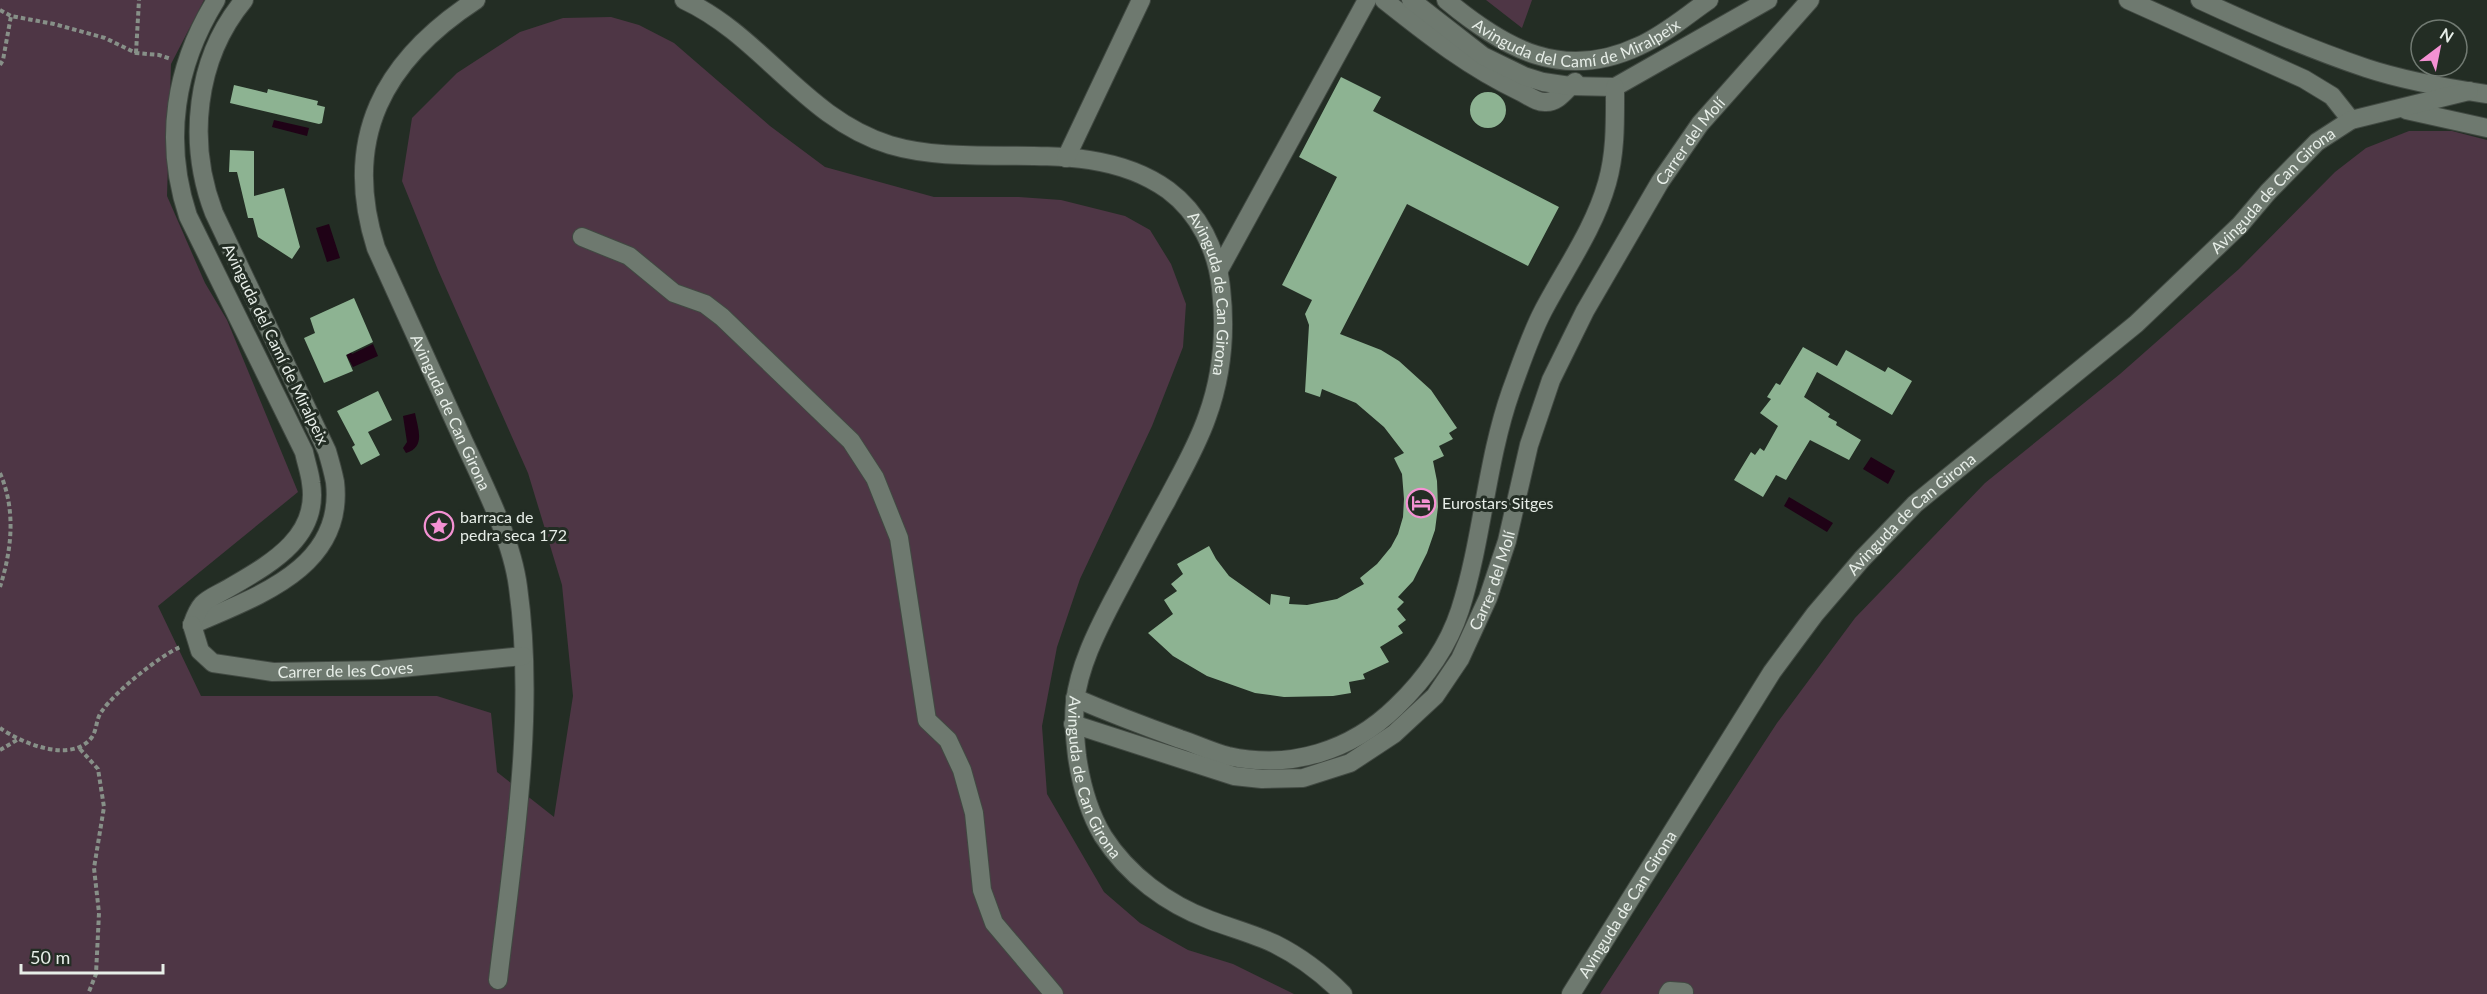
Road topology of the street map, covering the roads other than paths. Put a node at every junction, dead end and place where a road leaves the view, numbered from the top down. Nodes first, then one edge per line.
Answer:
1 (216, 0) edge
2 (244, 0) edge
3 (476, 0) edge
4 (684, 0) edge
5 (1141, 0) edge
6 (1367, 0) edge
7 (1384, 0) edge
8 (1411, 0) edge
9 (1446, 0) edge
10 (1709, 0) edge
11 (1768, 0) edge
12 (1810, 0) edge
13 (2128, 0) edge
14 (2200, 0) edge
15 (1605, 59) junction
16 (1570, 86) junction
17 (1615, 87) junction
18 (2478, 93) edge
19 (2398, 108) junction
20 (2351, 120) junction
21 (2487, 128) edge
22 (1066, 158) junction
23 (582, 237) dead end
24 (1219, 270) junction
25 (193, 633) junction
26 (523, 656) junction
27 (1075, 698) junction
28 (1073, 724) junction
29 (498, 980) dead end
30 (1054, 994) edge
31 (1343, 994) edge
32 (1571, 994) edge

1 - 25 street, Avinguda del Camí de Miralpeix
2 - 25 street, Avinguda del Camí de Miralpeix
3 - 26 street, Avinguda de Can Girona
4 - 22 street, Avinguda de Can Girona
5 - 22 street
6 - 24 street
7 - 16 street
8 - 16 street, Avinguda del Camí de Miralpeix
9 - 15 street, Avinguda del Camí de Miralpeix
10 - 15 street, Avinguda del Camí de Miralpeix
11 - 17 street, Avinguda del Camí de Miralpeix
12 - 28 street, Carrer del Molí
13 - 20 street
14 - 18 street
15 - 16 street
16 - 17 street, Avinguda del Camí de Miralpeix
17 - 27 street, Carrer del Molí
18 - 19 street
19 - 20 street
19 - 21 street
20 - 32 street, Avinguda de Can Girona
22 - 24 street, Avinguda de Can Girona
23 - 30 street
24 - 27 street, Avinguda de Can Girona
25 - 26 street, Carrer de les Coves
26 - 29 street, Avinguda de Can Girona
27 - 28 street, Avinguda de Can Girona
28 - 31 street, Avinguda de Can Girona

